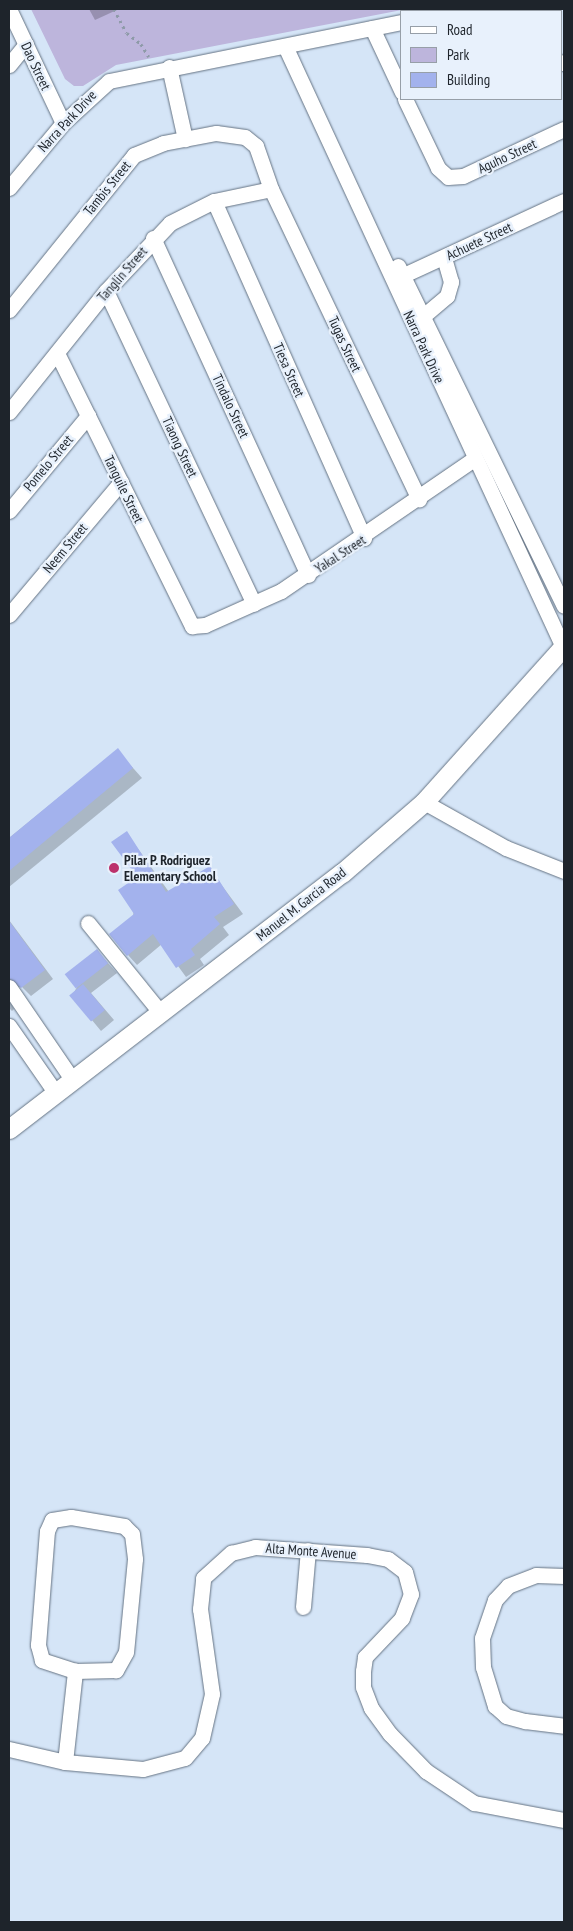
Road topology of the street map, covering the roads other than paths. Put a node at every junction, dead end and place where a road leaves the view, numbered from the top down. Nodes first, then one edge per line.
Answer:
1 (9, 9) edge
2 (400, 22) edge
3 (372, 28) junction
4 (26, 44) junction
5 (290, 45) junction
6 (9, 65) edge
7 (169, 67) junction
8 (400, 88) edge
9 (405, 100) edge
10 (62, 123) junction
11 (564, 129) edge
12 (185, 139) junction
13 (9, 188) edge
14 (272, 188) junction
15 (214, 201) junction
16 (564, 201) edge
17 (154, 238) junction
18 (444, 257) junction
19 (398, 278) junction
20 (106, 291) junction
21 (9, 310) edge
22 (418, 321) junction
23 (57, 353) junction
24 (9, 412) edge
25 (88, 416) junction
26 (475, 458) junction
27 (121, 482) junction
28 (419, 498) junction
29 (9, 511) edge
30 (364, 538) junction
31 (308, 575) junction
32 (254, 604) junction
33 (564, 606) edge
34 (9, 615) edge
35 (192, 626) joint
36 (564, 646) edge
37 (424, 802) junction
38 (564, 871) edge
39 (88, 923) dead end
40 (9, 988) edge
41 (160, 1012) junction
42 (9, 1026) edge
43 (72, 1079) junction
44 (55, 1092) junction
45 (9, 1129) edge
46 (308, 1550) junction
47 (564, 1576) edge
48 (303, 1607) dead end
49 (75, 1671) junction
50 (564, 1726) edge
51 (9, 1749) edge
52 (65, 1762) junction
53 (564, 1820) edge

1 - 4 street, Dao Street
2 - 3 street, Narra Park Drive
3 - 5 street, Narra Park Drive
3 - 8 street
4 - 6 street
4 - 10 street, Dao Street
5 - 7 street, Narra Park Drive
5 - 19 street, Narra Park Drive
7 - 10 street, Narra Park Drive
7 - 12 street
9 - 11 street, Aguho Street
10 - 13 street, Narra Park Drive
12 - 14 street, Tambis Street
12 - 21 street, Tambis Street
14 - 15 street, Tanglin Street
14 - 28 street, Tugas Street
15 - 17 street, Tanglin Street
15 - 30 street, Tiesa Street
16 - 18 street, Achuete Street
17 - 20 street, Tanglin Street
17 - 31 street, Tindalo Street
18 - 19 street, Achuete Street
18 - 22 street
19 - 22 street, Narra Park Drive
20 - 23 street, Tanglin Street
20 - 32 street, Tiaong Street
22 - 26 street, Narra Park Drive
22 - 33 street, Narra Park Drive
23 - 24 street, Tanglin Street
23 - 25 street, Tanguile Street
25 - 27 street, Tanguile Street
25 - 29 street, Pomelo Street
26 - 28 street, Yakal Street
26 - 36 street, Narra Park Drive
27 - 34 street, Neem Street
27 - 35 street, Tanguile Street
28 - 30 street, Yakal Street
30 - 31 street, Yakal Street
31 - 32 street, Yakal Street
32 - 35 street, Yakal Street
36 - 37 main road, Manuel M. Garcia Road
37 - 38 street
37 - 41 main road, Manuel M. Garcia Road
39 - 41 street
40 - 43 street
41 - 43 main road, Manuel M. Garcia Road
42 - 44 street
43 - 44 main road, Manuel M. Garcia Road
44 - 45 main road, Manuel M. Garcia Road
46 - 48 street
46 - 52 street, Alta Monte Avenue
46 - 53 street, Alta Monte Avenue
47 - 50 street
49 - 49 street
49 - 52 street
51 - 52 street, Alta Monte Avenue

